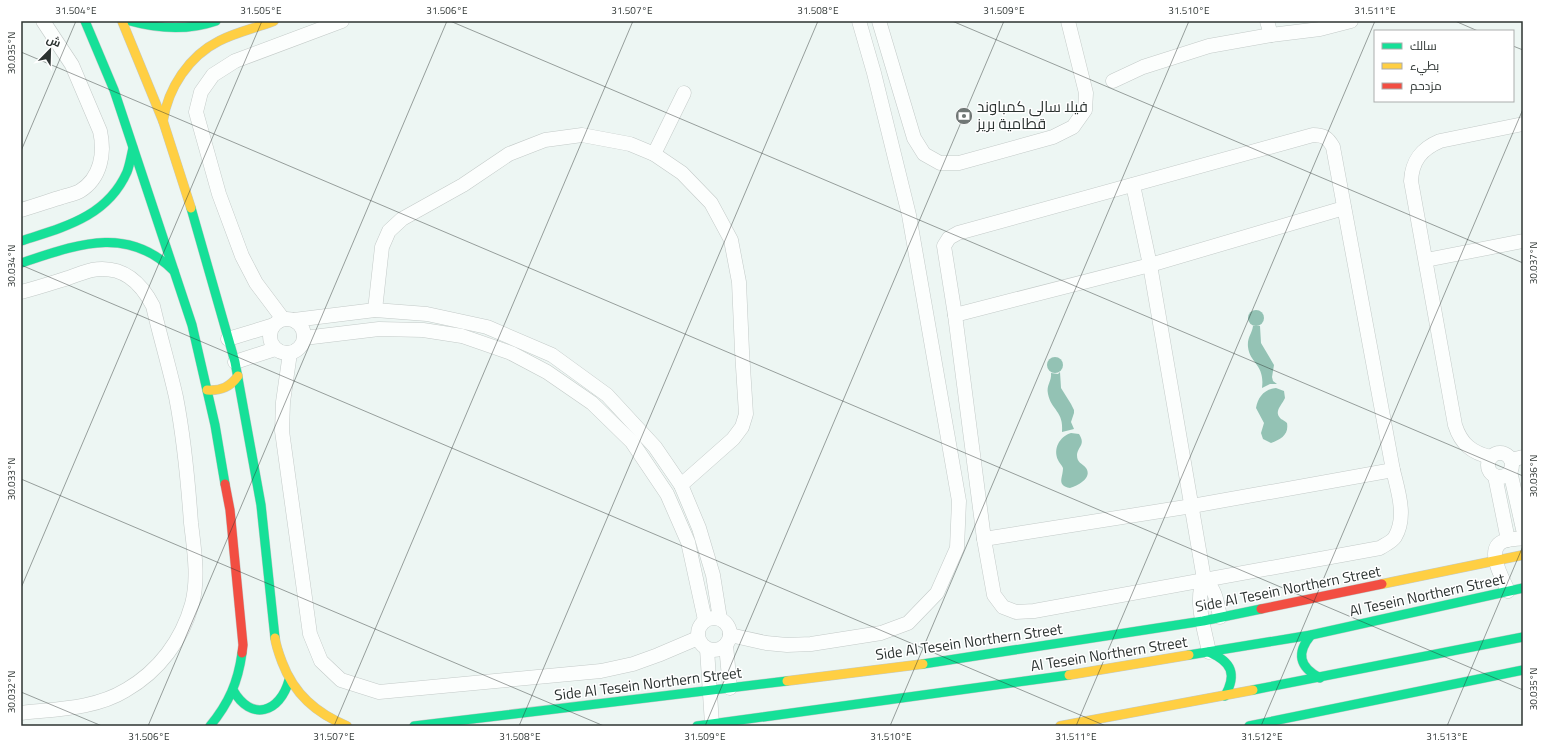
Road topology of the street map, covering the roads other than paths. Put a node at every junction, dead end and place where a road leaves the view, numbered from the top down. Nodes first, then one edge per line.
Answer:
1 (43, 21) edge
2 (85, 21) edge
3 (122, 21) edge
4 (130, 21) edge
5 (216, 21) edge
6 (274, 21) edge
7 (342, 21) edge
8 (859, 21) edge
9 (879, 21) edge
10 (1068, 21) edge
11 (1351, 21) edge
12 (1269, 28) edge
13 (200, 32) junction
14 (207, 49) junction
15 (1113, 81) dead end
16 (684, 93) dead end
17 (163, 121) junction
18 (1523, 124) edge
19 (133, 148) junction
20 (654, 154) junction
21 (1132, 185) junction
22 (1344, 208) junction
23 (21, 210) edge
24 (21, 241) edge
25 (1523, 241) edge
26 (1426, 260) junction
27 (21, 263) edge
28 (1150, 266) junction
29 (174, 271) junction
30 (21, 292) edge
31 (375, 310) junction
32 (211, 312) dead end
33 (199, 315) dead end
34 (955, 315) junction
35 (222, 317) junction
36 (283, 321) junction
37 (192, 324) junction
38 (304, 338) junction
39 (228, 339) junction
40 (275, 349) junction
41 (290, 353) junction
42 (235, 362) junction
43 (238, 376) junction
44 (207, 390) junction
45 (1491, 457) junction
46 (1515, 463) edge
47 (1393, 470) junction
48 (1495, 476) junction
49 (680, 485) junction
50 (1192, 506) junction
51 (1523, 529) edge
52 (1523, 538) edge
53 (984, 539) junction
54 (1508, 540) junction
55 (1523, 555) edge
56 (1495, 561) junction
57 (1204, 580) junction
58 (1523, 588) edge
59 (1508, 591) junction
60 (1220, 617) junction
61 (720, 619) junction
62 (705, 620) junction
63 (1203, 620) junction
64 (1311, 635) junction
65 (1523, 637) edge
66 (698, 638) junction
67 (728, 640) junction
68 (707, 649) junction
69 (1208, 652) junction
70 (1523, 670) edge
71 (1320, 678) junction
72 (289, 680) junction
73 (730, 688) junction
74 (233, 690) junction
75 (709, 691) junction
76 (1225, 696) junction
77 (21, 713) edge
78 (712, 724) junction
79 (210, 726) edge
80 (347, 726) edge
81 (414, 726) edge
82 (697, 726) edge
83 (1060, 726) edge
84 (1249, 726) edge

1 - 23 street
2 - 19 street
3 - 17 street
4 - 13 street
5 - 13 street
6 - 14 street
7 - 36 street
8 - 67 street
9 - 10 street
11 - 12 street
12 - 15 street
13 - 14 street
14 - 17 street
16 - 20 street
17 - 35 street
18 - 26 street
19 - 24 street
19 - 29 street
20 - 31 street
20 - 49 street
21 - 22 street
21 - 28 street
21 - 34 street
22 - 28 street
22 - 47 street
25 - 26 street
26 - 45 street
27 - 29 street
28 - 34 street
28 - 50 street
29 - 37 street
30 - 77 street
31 - 36 street
31 - 49 street
32 - 35 street
33 - 37 street
34 - 53 street
35 - 39 street
36 - 38 street
36 - 39 street
36 - 40 street
37 - 44 street
38 - 41 street
38 - 62 street
39 - 42 street
40 - 41 street
40 - 42 street
41 - 66 street
42 - 43 street
43 - 44 street
43 - 72 street
44 - 74 street
45 - 46 street
45 - 48 street
46 - 48 street
46 - 51 street
47 - 50 street
47 - 57 street
48 - 54 street
49 - 61 street
50 - 53 street
50 - 57 street
52 - 54 street
53 - 57 street
54 - 56 street
55 - 56 street, Side Al Tesein Northern Street
56 - 59 street
56 - 60 street, Side Al Tesein Northern Street
57 - 60 street
57 - 63 street
58 - 59 street, Al Tesein Northern Street
59 - 64 street, Al Tesein Northern Street
60 - 63 street, Side Al Tesein Northern Street
61 - 62 street
61 - 67 street
62 - 66 street
63 - 69 street
63 - 73 street, Side Al Tesein Northern Street
64 - 69 street, Al Tesein Northern Street
64 - 71 street
65 - 71 street
66 - 68 street
67 - 68 street
67 - 73 street
68 - 75 street
69 - 76 street
69 - 78 street, Al Tesein Northern Street
70 - 84 street
71 - 76 street
72 - 74 street
72 - 80 street
73 - 75 street, Side Al Tesein Northern Street
74 - 79 street
75 - 78 street
75 - 81 street, Side Al Tesein Northern Street
76 - 83 street
78 - 82 street, Al Tesein Northern Street

